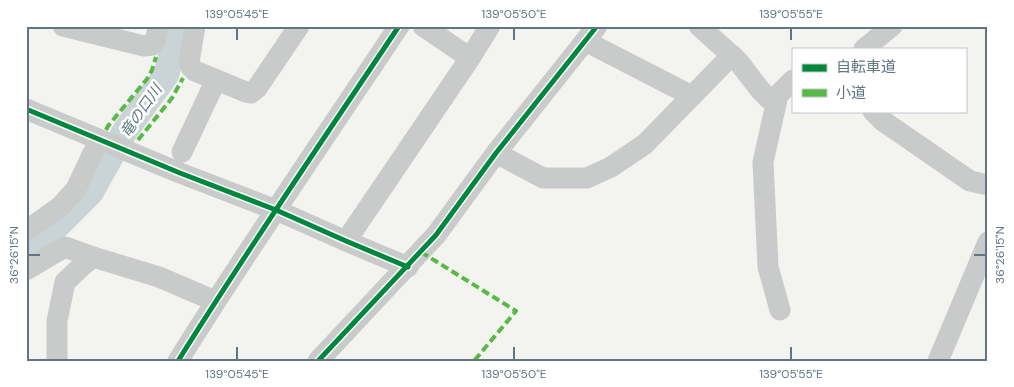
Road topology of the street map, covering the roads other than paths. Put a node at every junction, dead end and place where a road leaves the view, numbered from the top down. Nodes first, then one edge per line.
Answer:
1 (63, 26) edge
2 (158, 26) edge
3 (195, 26) edge
4 (299, 26) edge
5 (400, 26) edge
6 (423, 26) edge
7 (490, 26) edge
8 (699, 26) edge
9 (892, 26) edge
10 (591, 34) edge
11 (865, 48) edge
12 (732, 55) junction
13 (470, 58) junction
14 (216, 80) junction
15 (792, 81) edge
16 (778, 95) junction
17 (692, 96) junction
18 (26, 109) edge
19 (874, 112) edge
20 (110, 149) junction
21 (182, 152) dead end
22 (496, 153) junction
23 (988, 185) edge
24 (276, 210) junction
25 (29, 224) edge
26 (346, 241) junction
27 (988, 242) edge
28 (93, 257) junction
29 (408, 266) junction
30 (26, 270) edge
31 (215, 301) junction
32 (780, 310) dead end
33 (57, 361) edge
34 (178, 361) edge
35 (318, 361) edge
36 (938, 361) edge

1 - 2 street
3 - 14 street
4 - 14 street
5 - 24 street
6 - 13 street
7 - 13 street
8 - 12 street
9 - 11 street
10 - 17 street
10 - 22 street
12 - 16 street
12 - 17 street
13 - 26 street
14 - 21 street
15 - 16 street
16 - 32 street
17 - 22 street
18 - 20 street
19 - 23 street
20 - 24 street
20 - 25 street
22 - 29 street
24 - 26 street
24 - 31 street
26 - 29 street
27 - 36 street
28 - 30 street
28 - 31 street
28 - 33 street
29 - 35 street
31 - 34 street

